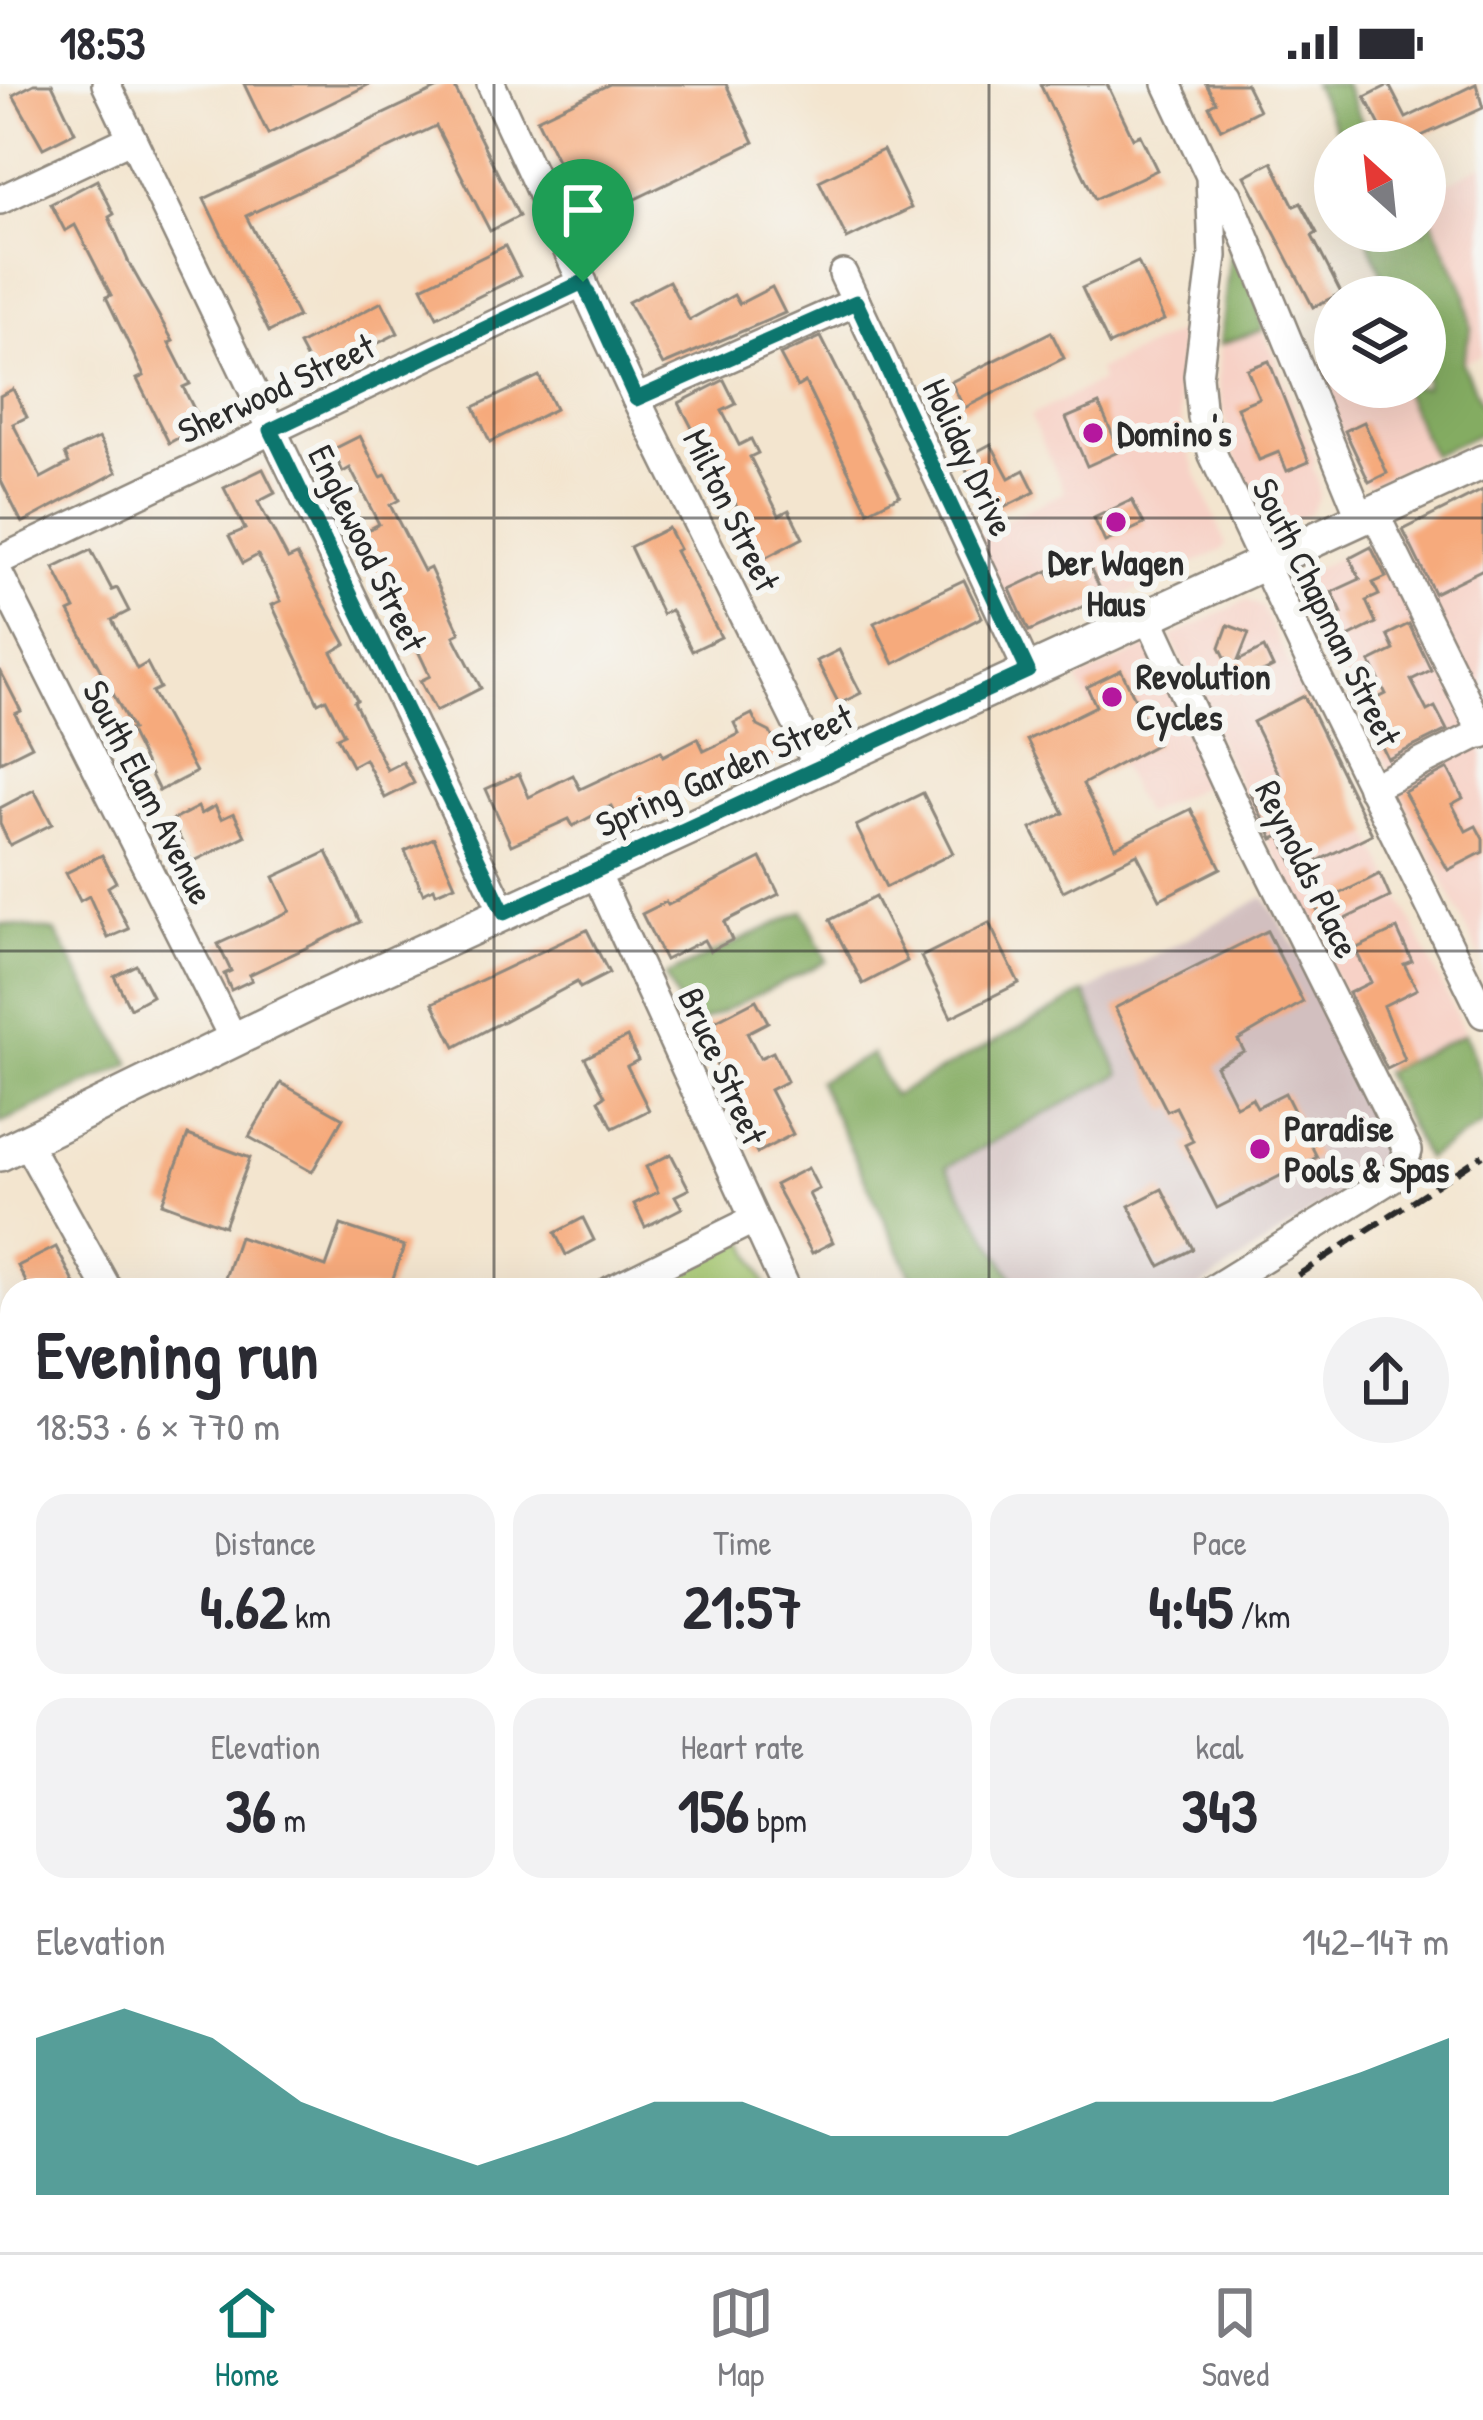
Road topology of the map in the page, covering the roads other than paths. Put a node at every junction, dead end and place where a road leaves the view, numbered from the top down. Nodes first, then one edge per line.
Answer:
1 (106, 84) edge
2 (491, 84) edge
3 (1167, 84) edge
4 (132, 138) junction
5 (1210, 176) junction
6 (0, 200) edge
7 (843, 274) dead end
8 (583, 282) junction
9 (856, 302) junction
10 (636, 399) junction
11 (271, 430) junction
12 (1483, 462) edge
13 (1367, 513) junction
14 (0, 560) edge
15 (1263, 562) junction
16 (0, 576) edge
17 (1148, 616) junction
18 (1028, 671) junction
19 (1482, 733) edge
20 (820, 770) junction
21 (1371, 788) junction
22 (595, 871) junction
23 (504, 913) junction
24 (1483, 1014) edge
25 (234, 1040) junction
26 (13, 1148) edge
27 (753, 1220) junction
28 (100, 1278) edge
29 (635, 1278) edge
30 (781, 1278) edge
31 (1231, 1278) edge

1 - 4 street, Englewood Street
2 - 8 street, Milton Street
3 - 5 street, South Chapman Street
4 - 6 street
4 - 11 street, Englewood Street
5 - 13 street
5 - 15 street, South Chapman Street
7 - 9 street, Holiday Drive
8 - 10 street, Milton Street
8 - 11 street, Sherwood Street
9 - 10 street
9 - 18 street, Holiday Drive
10 - 20 street, Milton Street
11 - 14 street, Sherwood Street
11 - 23 street, Englewood Street
12 - 13 main road, Spring Garden Street
13 - 15 main road, Spring Garden Street
13 - 19 street
15 - 17 main road, Spring Garden Street
15 - 21 street, South Chapman Street
16 - 25 street, South Elam Avenue
17 - 18 main road, Spring Garden Street
17 - 31 street, Reynolds Place
18 - 20 main road, Spring Garden Street
19 - 21 street
20 - 22 main road, Spring Garden Street
21 - 24 street, South Chapman Street
22 - 23 main road, Spring Garden Street
22 - 27 street, Bruce Street
23 - 25 main road, Spring Garden Street
25 - 26 main road, Spring Garden Street
26 - 28 street
27 - 29 street
27 - 30 street, Bruce Street

